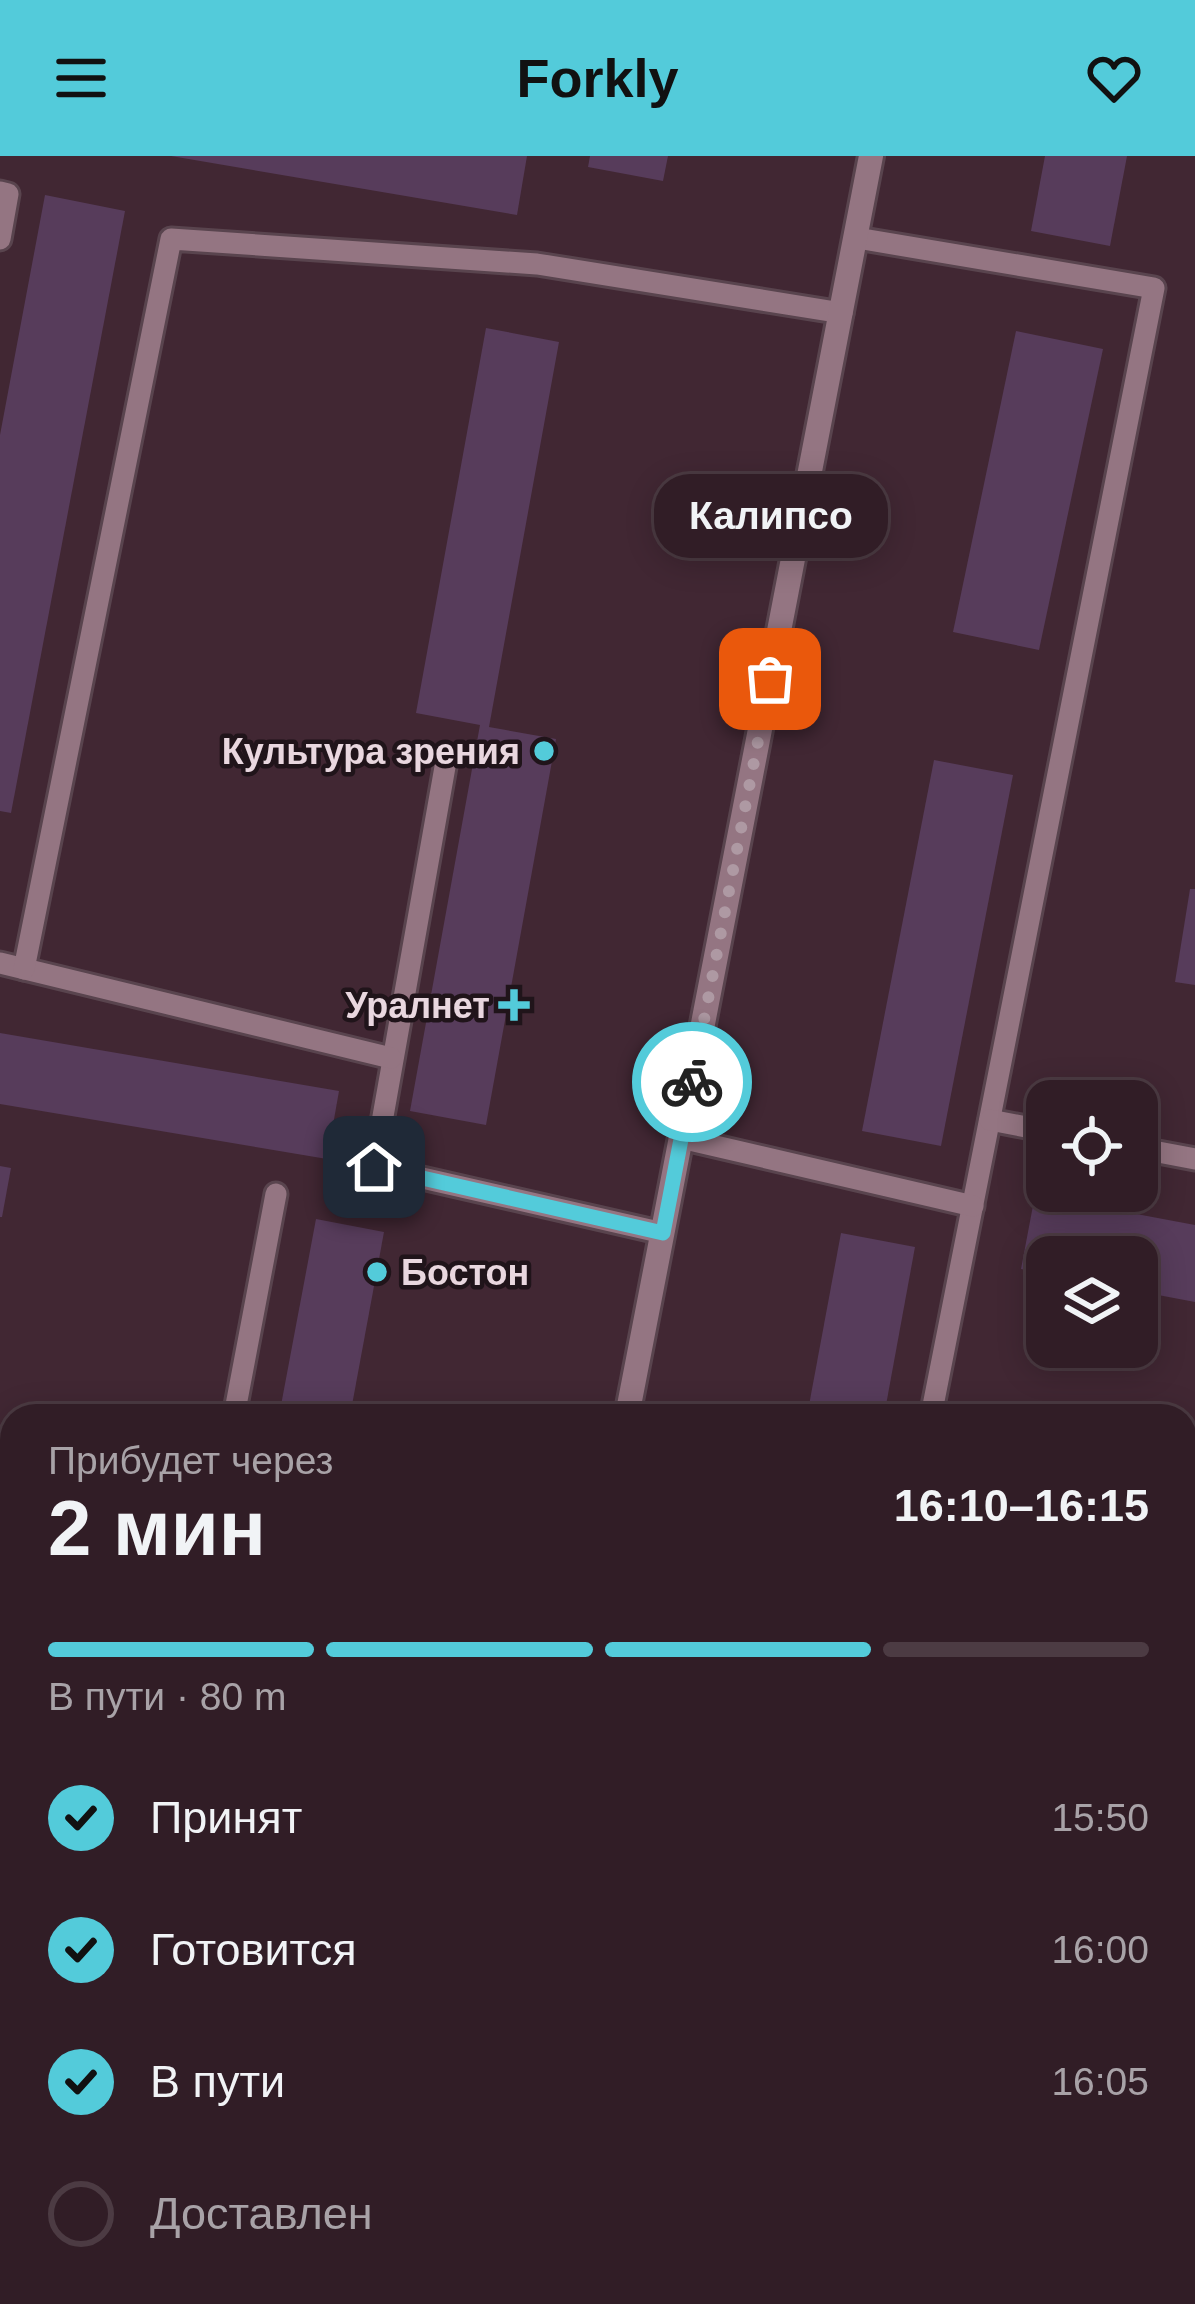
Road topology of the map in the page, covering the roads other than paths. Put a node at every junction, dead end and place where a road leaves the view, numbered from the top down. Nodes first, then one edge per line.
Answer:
1 (871, 156) edge
2 (0, 192) edge
3 (857, 238) junction
4 (0, 239) edge
5 (842, 313) junction
6 (445, 767) dead end
7 (0, 964) edge
8 (24, 969) junction
9 (391, 1058) junction
10 (990, 1120) junction
11 (1026, 1127) edge
12 (681, 1138) junction
13 (1158, 1152) edge
14 (1195, 1160) edge
15 (276, 1194) dead end
16 (973, 1206) junction
17 (663, 1233) junction
18 (236, 1404) edge
19 (629, 1404) edge
20 (933, 1404) edge

1 - 3 street
2 - 4 lane
3 - 5 street
3 - 10 lane
5 - 8 lane
5 - 12 street
6 - 9 lane
7 - 8 lane
8 - 9 lane
9 - 17 lane
10 - 11 lane
10 - 16 lane
12 - 16 lane
12 - 17 street
13 - 14 lane
15 - 18 lane
16 - 20 lane
17 - 19 street

